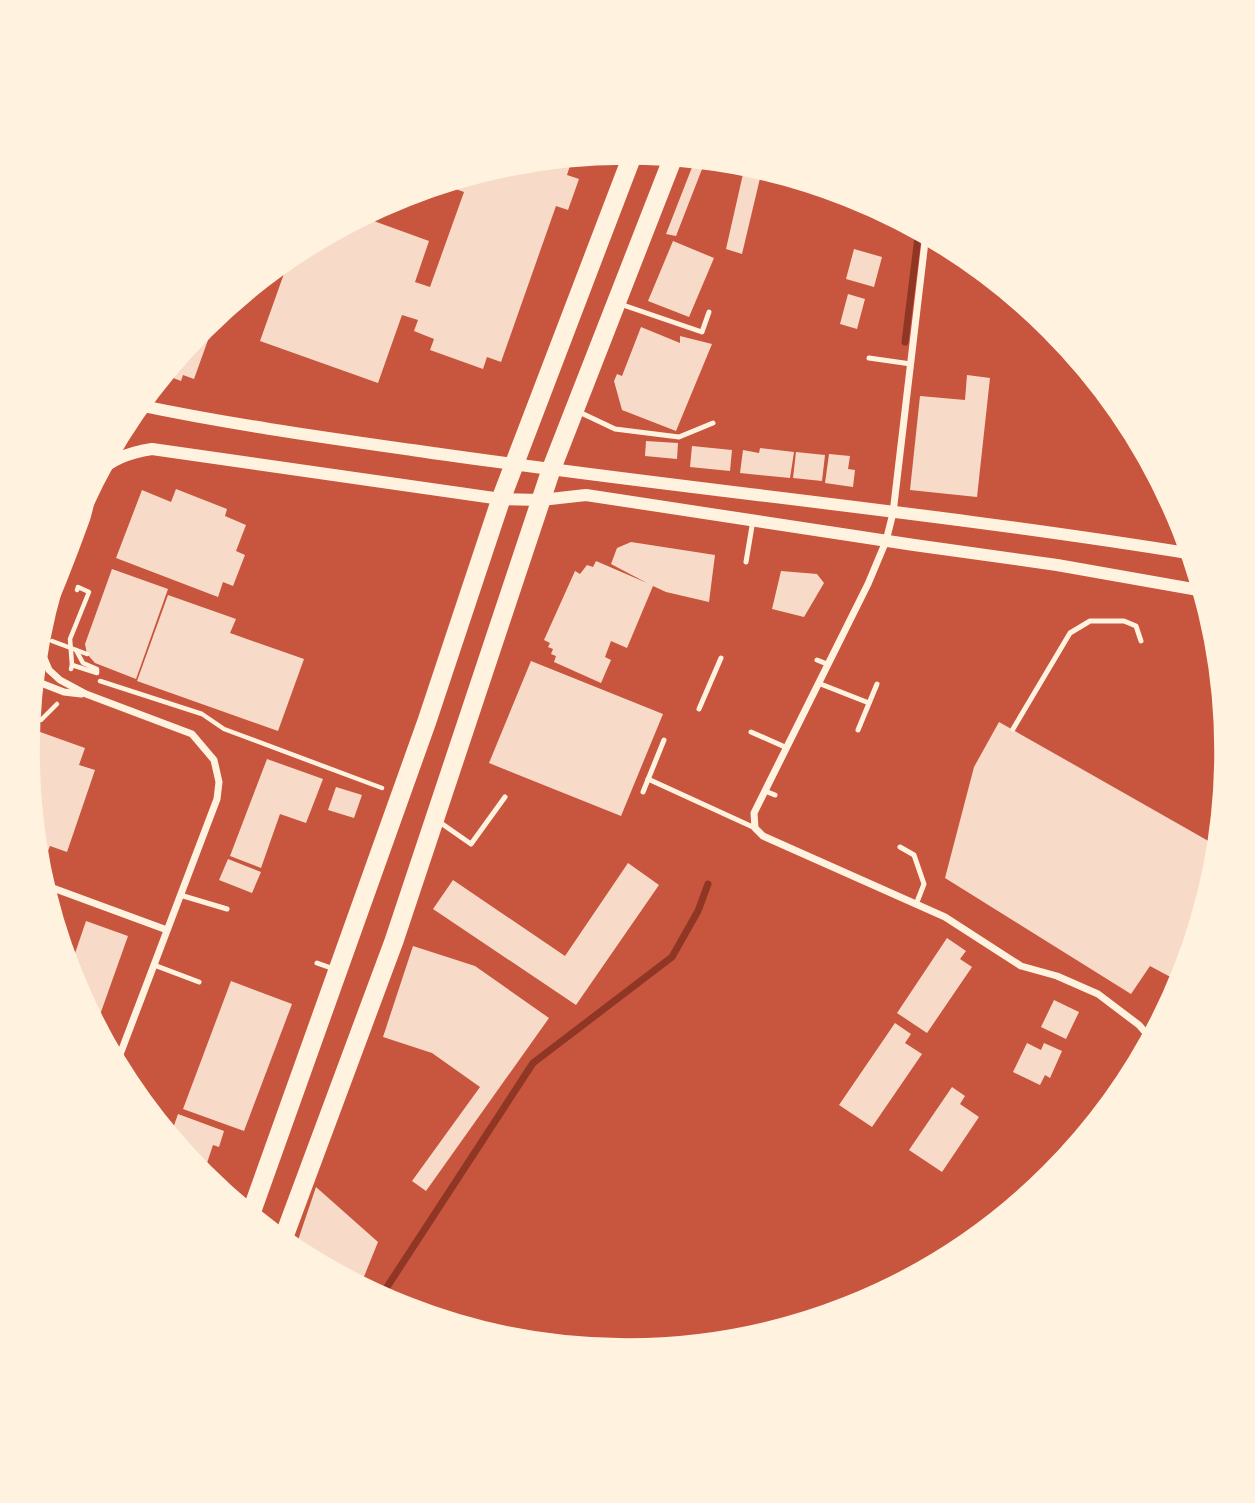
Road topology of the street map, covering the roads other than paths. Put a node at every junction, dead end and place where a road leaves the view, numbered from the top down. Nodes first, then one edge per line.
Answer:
1 (629, 163) edge
2 (670, 164) edge
3 (925, 243) edge
4 (617, 303) junction
5 (709, 312) dead end
6 (869, 358) dead end
7 (911, 364) junction
8 (150, 407) edge
9 (575, 410) junction
10 (713, 423) dead end
11 (117, 457) edge
12 (514, 465) junction
13 (551, 470) junction
14 (501, 499) junction
15 (541, 500) junction
16 (893, 513) junction
17 (752, 520) junction
18 (886, 541) junction
19 (1181, 552) edge
20 (746, 562) dead end
21 (1193, 589) edge
22 (1141, 641) dead end
23 (721, 658) dead end
24 (817, 660) dead end
25 (46, 663) edge
26 (827, 664) junction
27 (818, 683) junction
28 (43, 684) edge
29 (877, 684) dead end
30 (86, 694) junction
31 (869, 703) junction
32 (698, 709) dead end
33 (1013, 729) dead end
34 (858, 730) dead end
35 (751, 732) dead end
36 (664, 740) dead end
37 (785, 747) junction
38 (648, 779) junction
39 (765, 790) junction
40 (643, 792) dead end
41 (775, 795) dead end
42 (505, 797) dead end
43 (435, 818) junction
44 (755, 828) junction
45 (900, 847) dead end
46 (55, 889) edge
47 (180, 895) junction
48 (917, 902) junction
49 (227, 909) dead end
50 (167, 930) junction
51 (317, 963) dead end
52 (154, 965) junction
53 (339, 971) junction
54 (199, 982) dead end
55 (1145, 1032) edge
56 (121, 1053) edge
57 (254, 1206) edge
58 (286, 1231) edge

1 - 12 highway
2 - 4 highway
3 - 7 street
4 - 5 lane
4 - 9 highway
6 - 7 lane
7 - 16 street
8 - 12 street
9 - 10 lane
9 - 13 highway
11 - 14 street
12 - 13 street
12 - 14 highway
13 - 15 highway
13 - 16 street
14 - 15 street
14 - 53 highway
15 - 17 street
15 - 43 highway
16 - 18 street
16 - 19 street
17 - 18 street
17 - 20 lane
18 - 21 street
18 - 26 street
22 - 33 lane
23 - 32 lane
24 - 26 lane
25 - 30 street
26 - 27 street
27 - 31 lane
27 - 37 street
28 - 30 street
29 - 31 lane
30 - 47 street
31 - 34 lane
35 - 37 lane
36 - 38 lane
37 - 39 street
38 - 40 lane
38 - 44 lane
39 - 41 lane
39 - 44 street
42 - 43 lane
43 - 58 highway
44 - 48 street
45 - 48 lane
46 - 50 street
47 - 49 lane
47 - 50 street
48 - 55 street
50 - 52 street
51 - 53 lane
52 - 54 lane
52 - 56 street
53 - 57 highway

